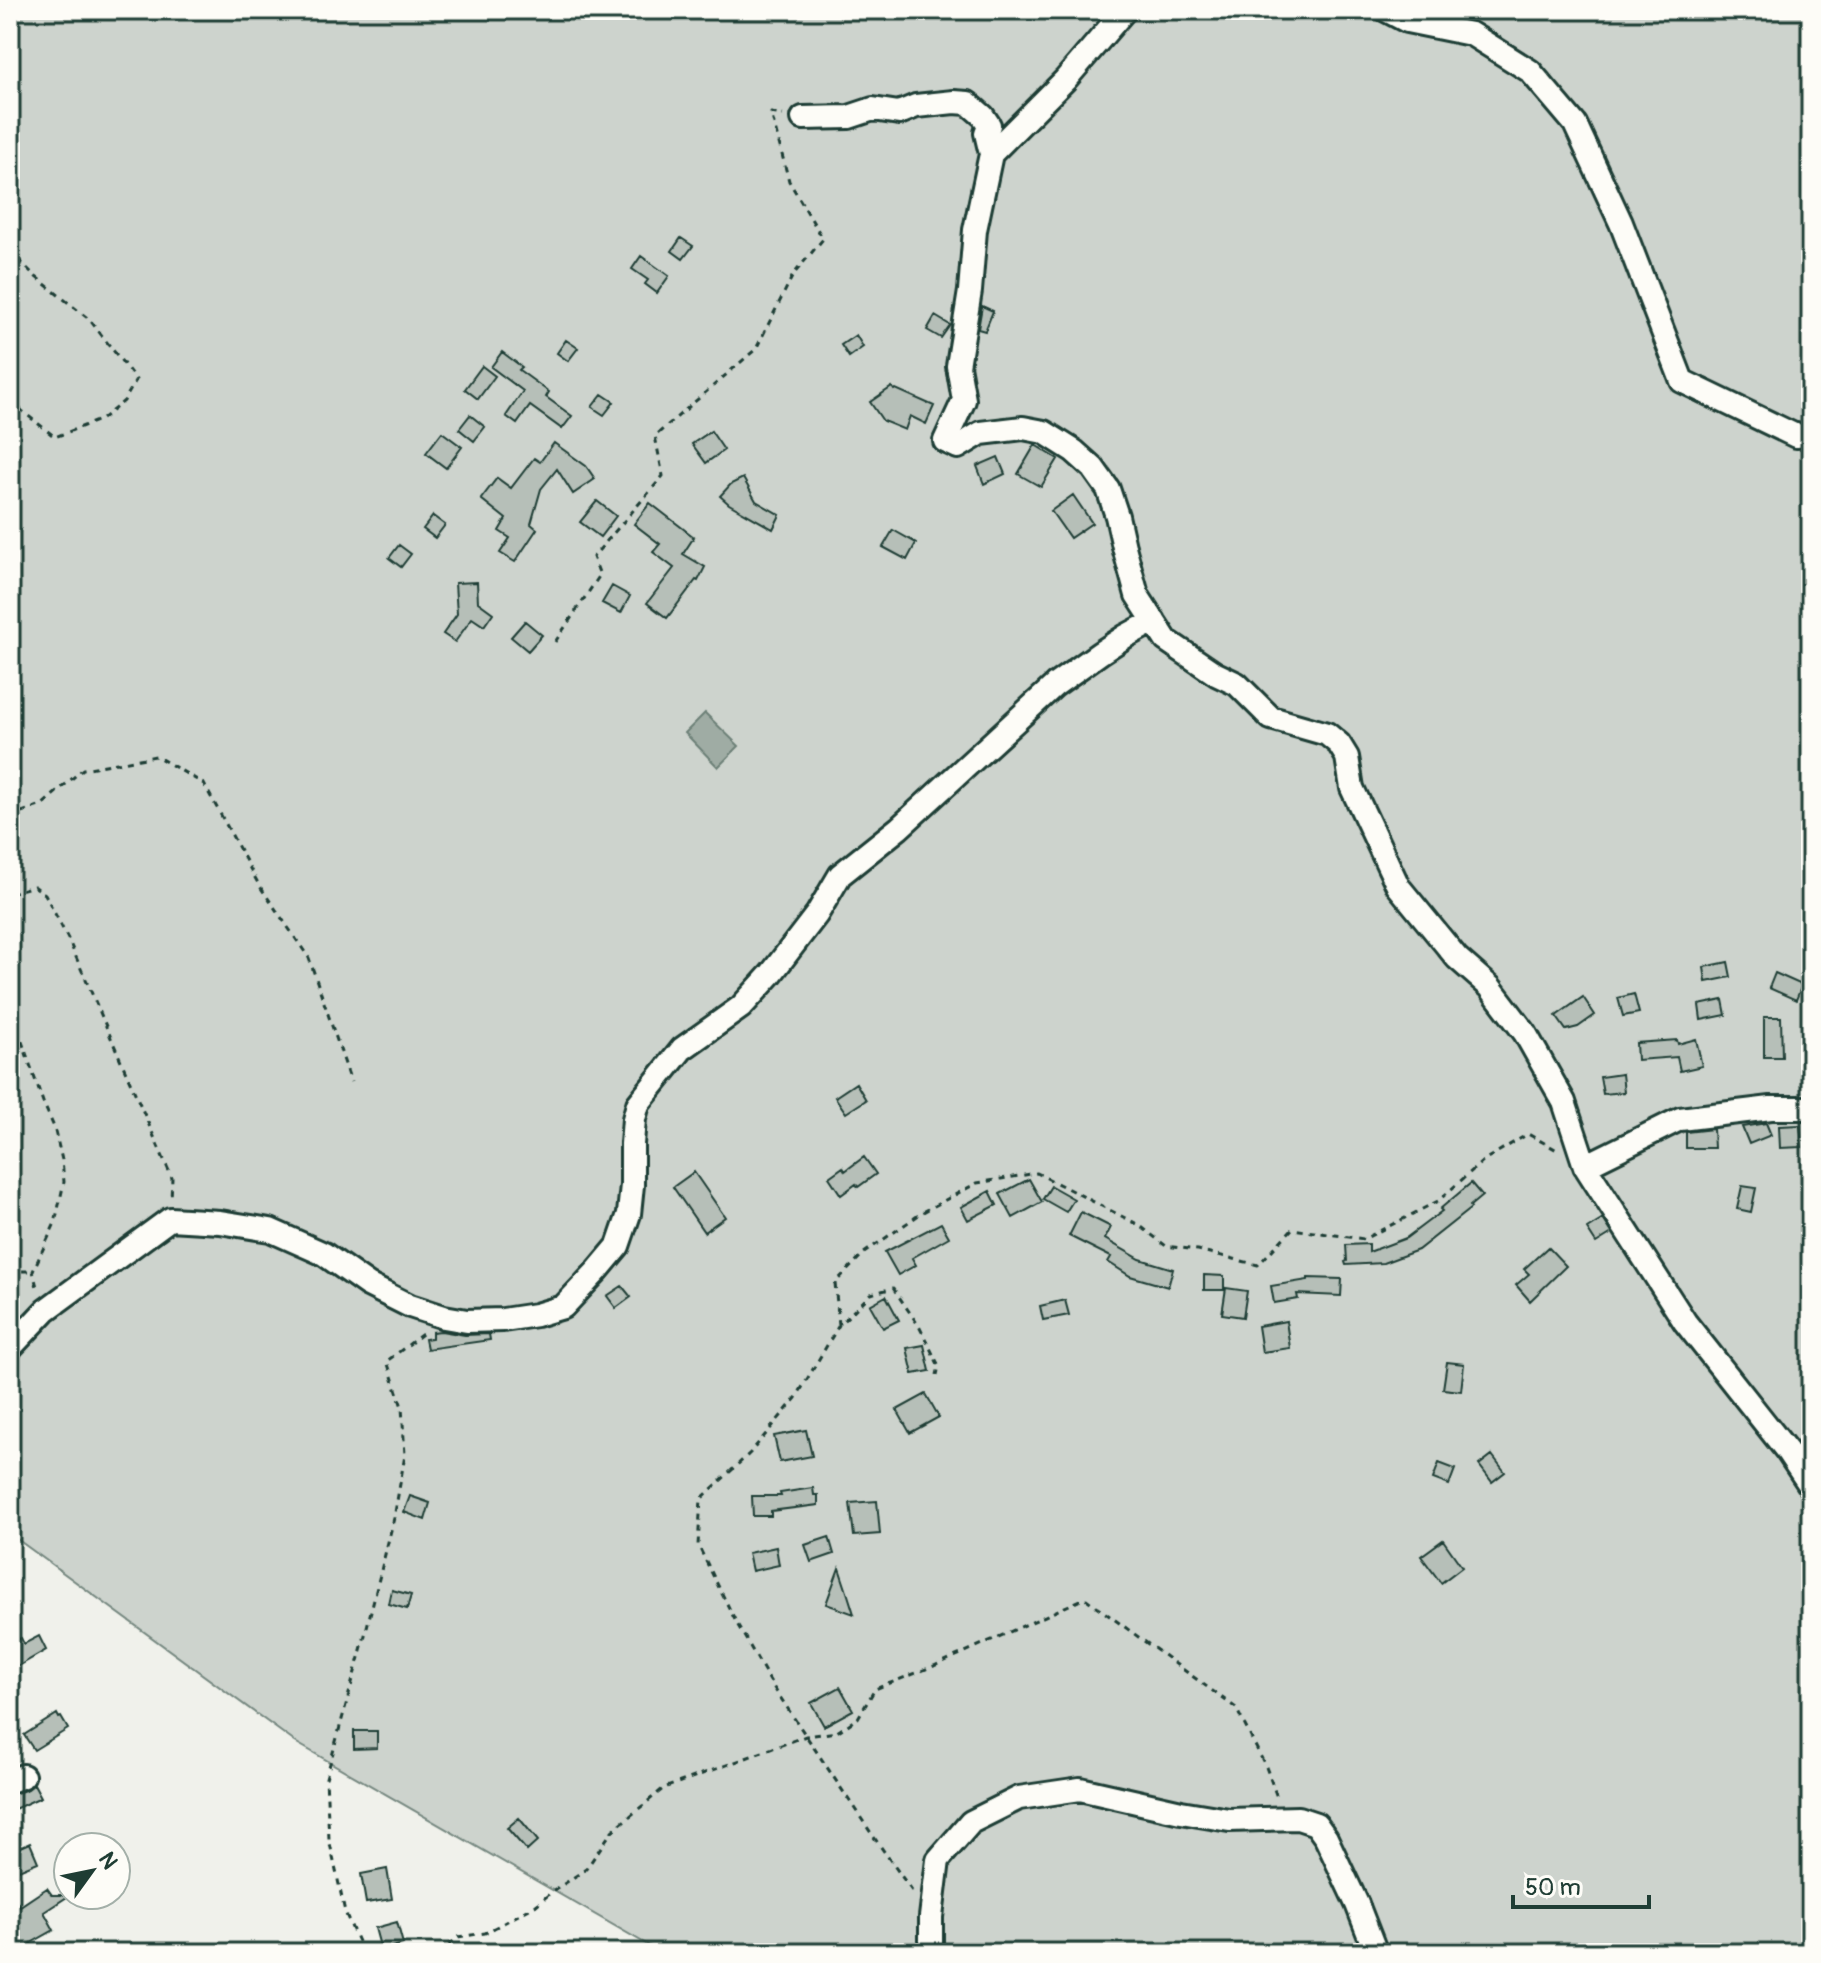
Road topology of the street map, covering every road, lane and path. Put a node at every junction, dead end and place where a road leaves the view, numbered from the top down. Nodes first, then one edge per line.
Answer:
1 (1125, 10) edge
2 (1386, 10) edge
3 (803, 118) joint
4 (991, 154) junction
5 (10, 251) edge
6 (10, 396) edge
7 (1811, 434) edge
8 (1154, 621) junction
9 (555, 642) dead end
10 (10, 816) edge
11 (10, 893) edge
12 (10, 1007) edge
13 (351, 1082) dead end
14 (1811, 1108) edge
15 (1585, 1166) junction
16 (170, 1219) junction
17 (10, 1271) edge
18 (33, 1271) junction
19 (43, 1314) junction
20 (444, 1317) junction
21 (839, 1325) junction
22 (10, 1348) edge
23 (937, 1375) dead end
24 (1811, 1487) edge
25 (806, 1736) junction
26 (1285, 1819) junction
27 (931, 1917) junction
28 (363, 1953) edge
29 (440, 1953) edge
30 (931, 1953) edge
31 (1376, 1953) edge

1 - 4 street
2 - 7 street
3 - 4 street
3 - 9 path
4 - 8 street
5 - 6 path
8 - 15 street
8 - 20 street
10 - 13 path
11 - 16 path
12 - 18 path
14 - 15 street
15 - 21 path
15 - 24 street
16 - 19 street
16 - 20 street
17 - 18 path
18 - 19 path
19 - 22 street
20 - 28 path
21 - 23 path
21 - 25 path
25 - 26 path
25 - 27 path
25 - 29 path
26 - 27 street
26 - 31 street
27 - 30 street

